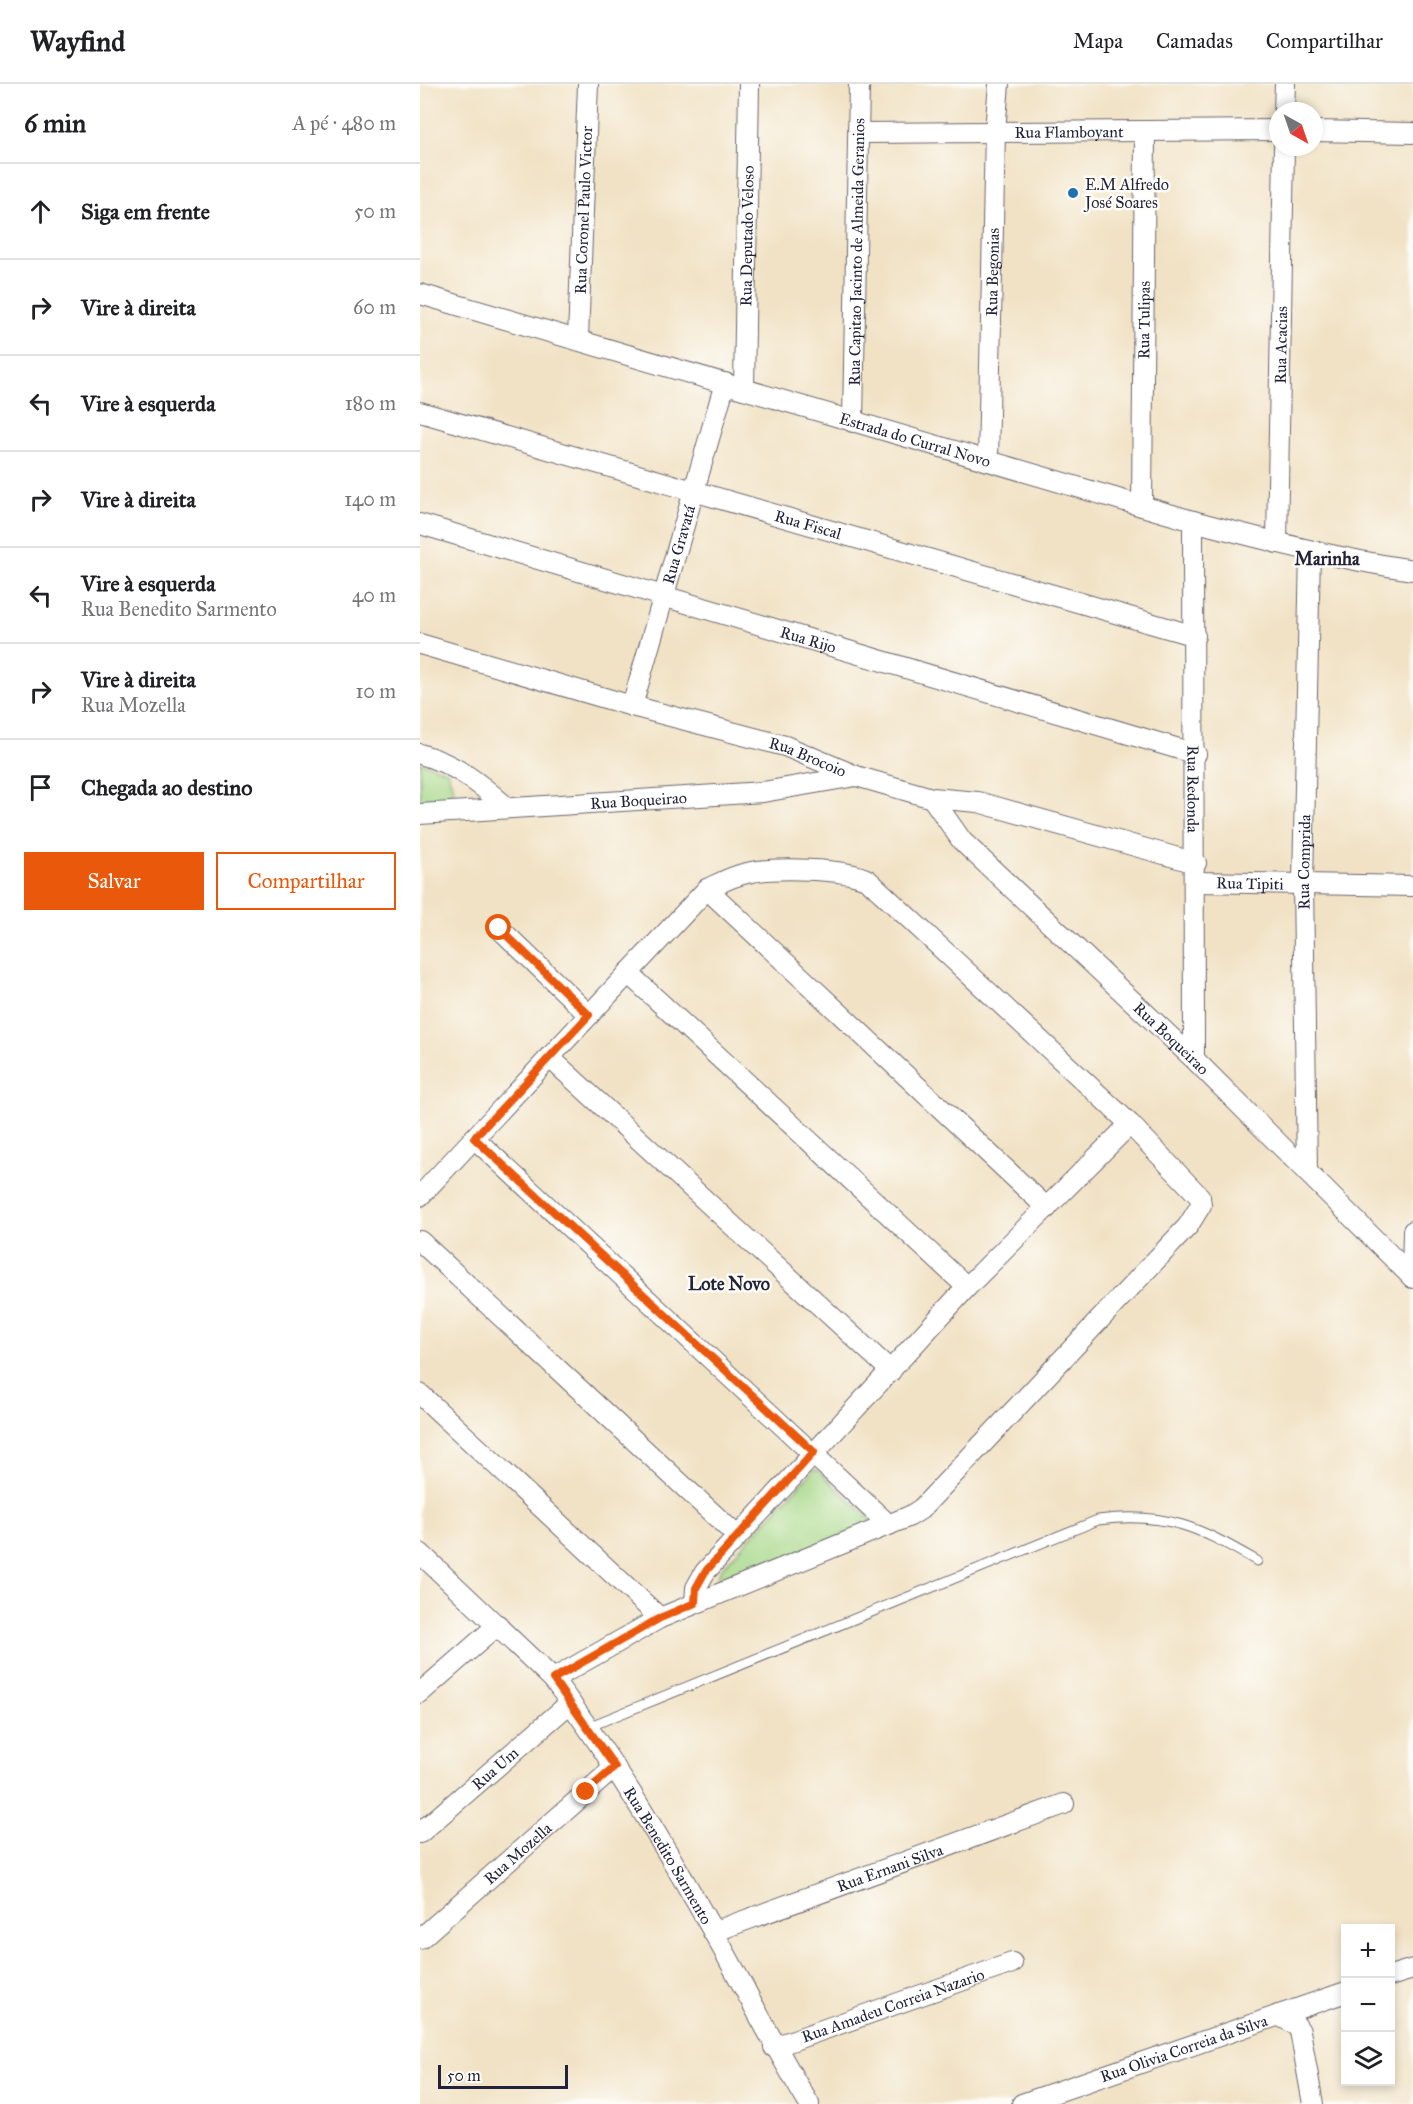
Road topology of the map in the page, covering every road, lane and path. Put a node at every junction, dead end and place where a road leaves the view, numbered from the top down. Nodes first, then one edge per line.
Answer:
1 (588, 84) edge
2 (749, 84) edge
3 (859, 84) edge
4 (999, 84) edge
5 (1285, 84) edge
6 (1284, 102) edge
7 (1269, 130) edge
8 (1323, 131) edge
9 (995, 132) junction
10 (859, 133) junction
11 (1145, 133) junction
12 (1413, 133) edge
13 (1284, 156) edge
14 (420, 294) edge
15 (578, 338) junction
16 (725, 383) junction
17 (744, 388) junction
18 (420, 412) edge
19 (853, 422) junction
20 (988, 461) junction
21 (695, 490) junction
22 (1142, 506) junction
23 (1193, 521) junction
24 (420, 524) edge
25 (1277, 543) junction
26 (1310, 551) junction
27 (1413, 570) edge
28 (664, 595) junction
29 (1195, 636) junction
30 (420, 644) edge
31 (632, 706) junction
32 (420, 754) edge
33 (1196, 754) junction
34 (856, 776) junction
35 (932, 798) junction
36 (505, 806) junction
37 (420, 814) edge
38 (1196, 872) junction
39 (1303, 882) junction
40 (1413, 885) edge
41 (707, 889) junction
42 (499, 928) dead end
43 (628, 973) junction
44 (589, 1015) junction
45 (549, 1057) junction
46 (1194, 1059) junction
47 (1130, 1124) junction
48 (474, 1138) junction
49 (1307, 1172) junction
50 (420, 1196) edge
51 (1047, 1208) junction
52 (1413, 1231) edge
53 (420, 1241) edge
54 (1413, 1277) edge
55 (967, 1287) junction
56 (891, 1371) junction
57 (420, 1394) edge
58 (814, 1452) junction
59 (890, 1525) junction
60 (737, 1536) junction
61 (420, 1553) edge
62 (1257, 1561) dead end
63 (695, 1603) junction
64 (660, 1618) junction
65 (498, 1625) junction
66 (553, 1679) junction
67 (420, 1693) edge
68 (570, 1703) junction
69 (588, 1727) junction
70 (615, 1767) junction
71 (1064, 1804) dead end
72 (420, 1833) edge
73 (713, 1932) junction
74 (420, 1939) edge
75 (1012, 1963) dead end
76 (1413, 1969) edge
77 (1395, 1974) edge
78 (1341, 1994) edge
79 (1278, 2015) junction
80 (774, 2047) junction
81 (1033, 2102) edge
82 (809, 2104) edge
83 (1313, 2104) edge

1 - 15 street, Rua Coronel Paulo Victor
2 - 17 street, Rua Deputado Veloso
3 - 10 street, Rua Capitao Jacinto de Almeida Geranios
4 - 9 street, Rua Begonias
5 - 6 street
7 - 11 street, Rua Flamboyant
8 - 12 street
9 - 10 street, Rua Flamboyant
9 - 11 street, Rua Flamboyant
9 - 20 street, Rua Begonias
10 - 19 street, Rua Capitao Jacinto de Almeida Geranios
11 - 22 street, Rua Tulipas
13 - 25 street, Rua Acacias
14 - 15 street, Estrada do Curral Novo
15 - 16 street, Estrada do Curral Novo
16 - 17 street, Estrada do Curral Novo
16 - 21 street, Rua Gravatá
17 - 19 street, Estrada do Curral Novo
18 - 21 street, Rua Fiscal
19 - 20 street, Estrada do Curral Novo
20 - 22 street, Estrada do Curral Novo
21 - 28 street, Rua Gravatá
21 - 29 street, Rua Fiscal
22 - 23 street, Estrada do Curral Novo
23 - 25 street, Estrada do Curral Novo
23 - 29 street, Rua Redonda
24 - 28 street, Rua Rijo
25 - 26 street, Estrada do Curral Novo
26 - 27 street, Estrada do Curral Novo
26 - 39 street, Rua Comprida
28 - 31 street, Rua Gravatá
28 - 33 street, Rua Rijo
29 - 33 street, Rua Redonda
30 - 31 street, Rua Brocoio
31 - 34 street, Rua Brocoio
32 - 36 street
33 - 38 street, Rua Redonda
34 - 35 street, Rua Brocoio
34 - 36 street, Rua Boqueirao
35 - 38 street, Rua Brocoio
35 - 46 street, Rua Boqueirao
36 - 37 street, Rua Boqueirao
38 - 39 street, Rua Tipiti
38 - 46 street, Rua Redonda
39 - 40 street, Rua Tipiti
39 - 49 street, Rua Comprida
41 - 43 street
41 - 47 street
41 - 51 street
42 - 44 street
43 - 44 street
43 - 55 street
44 - 45 street
45 - 48 street
45 - 56 street
46 - 49 street, Rua Boqueirao
47 - 51 street
47 - 59 street
48 - 50 street
48 - 58 street
49 - 54 street, Rua Boqueirao
51 - 55 street
52 - 54 street
53 - 60 street
55 - 56 street
56 - 58 street
57 - 64 street
58 - 59 street
58 - 60 street
59 - 63 street
60 - 63 street
61 - 65 street, Rua Benedito Sarmento
62 - 69 lane
63 - 64 street
64 - 66 street
65 - 66 street, Rua Benedito Sarmento
65 - 67 street
66 - 68 street, Rua Benedito Sarmento
68 - 69 street, Rua Benedito Sarmento
68 - 72 street, Rua Um
69 - 70 street, Rua Benedito Sarmento
70 - 73 street, Rua Benedito Sarmento
70 - 74 street, Rua Mozella
71 - 73 street, Rua Ernani Silva
73 - 80 street, Rua Benedito Sarmento
75 - 80 street, Rua Amadeu Correia Nazario
76 - 77 street
78 - 79 street, Rua Olivia Correia da Silva
79 - 81 street, Rua Olivia Correia da Silva
79 - 83 street
80 - 82 street, Rua Benedito Sarmento

